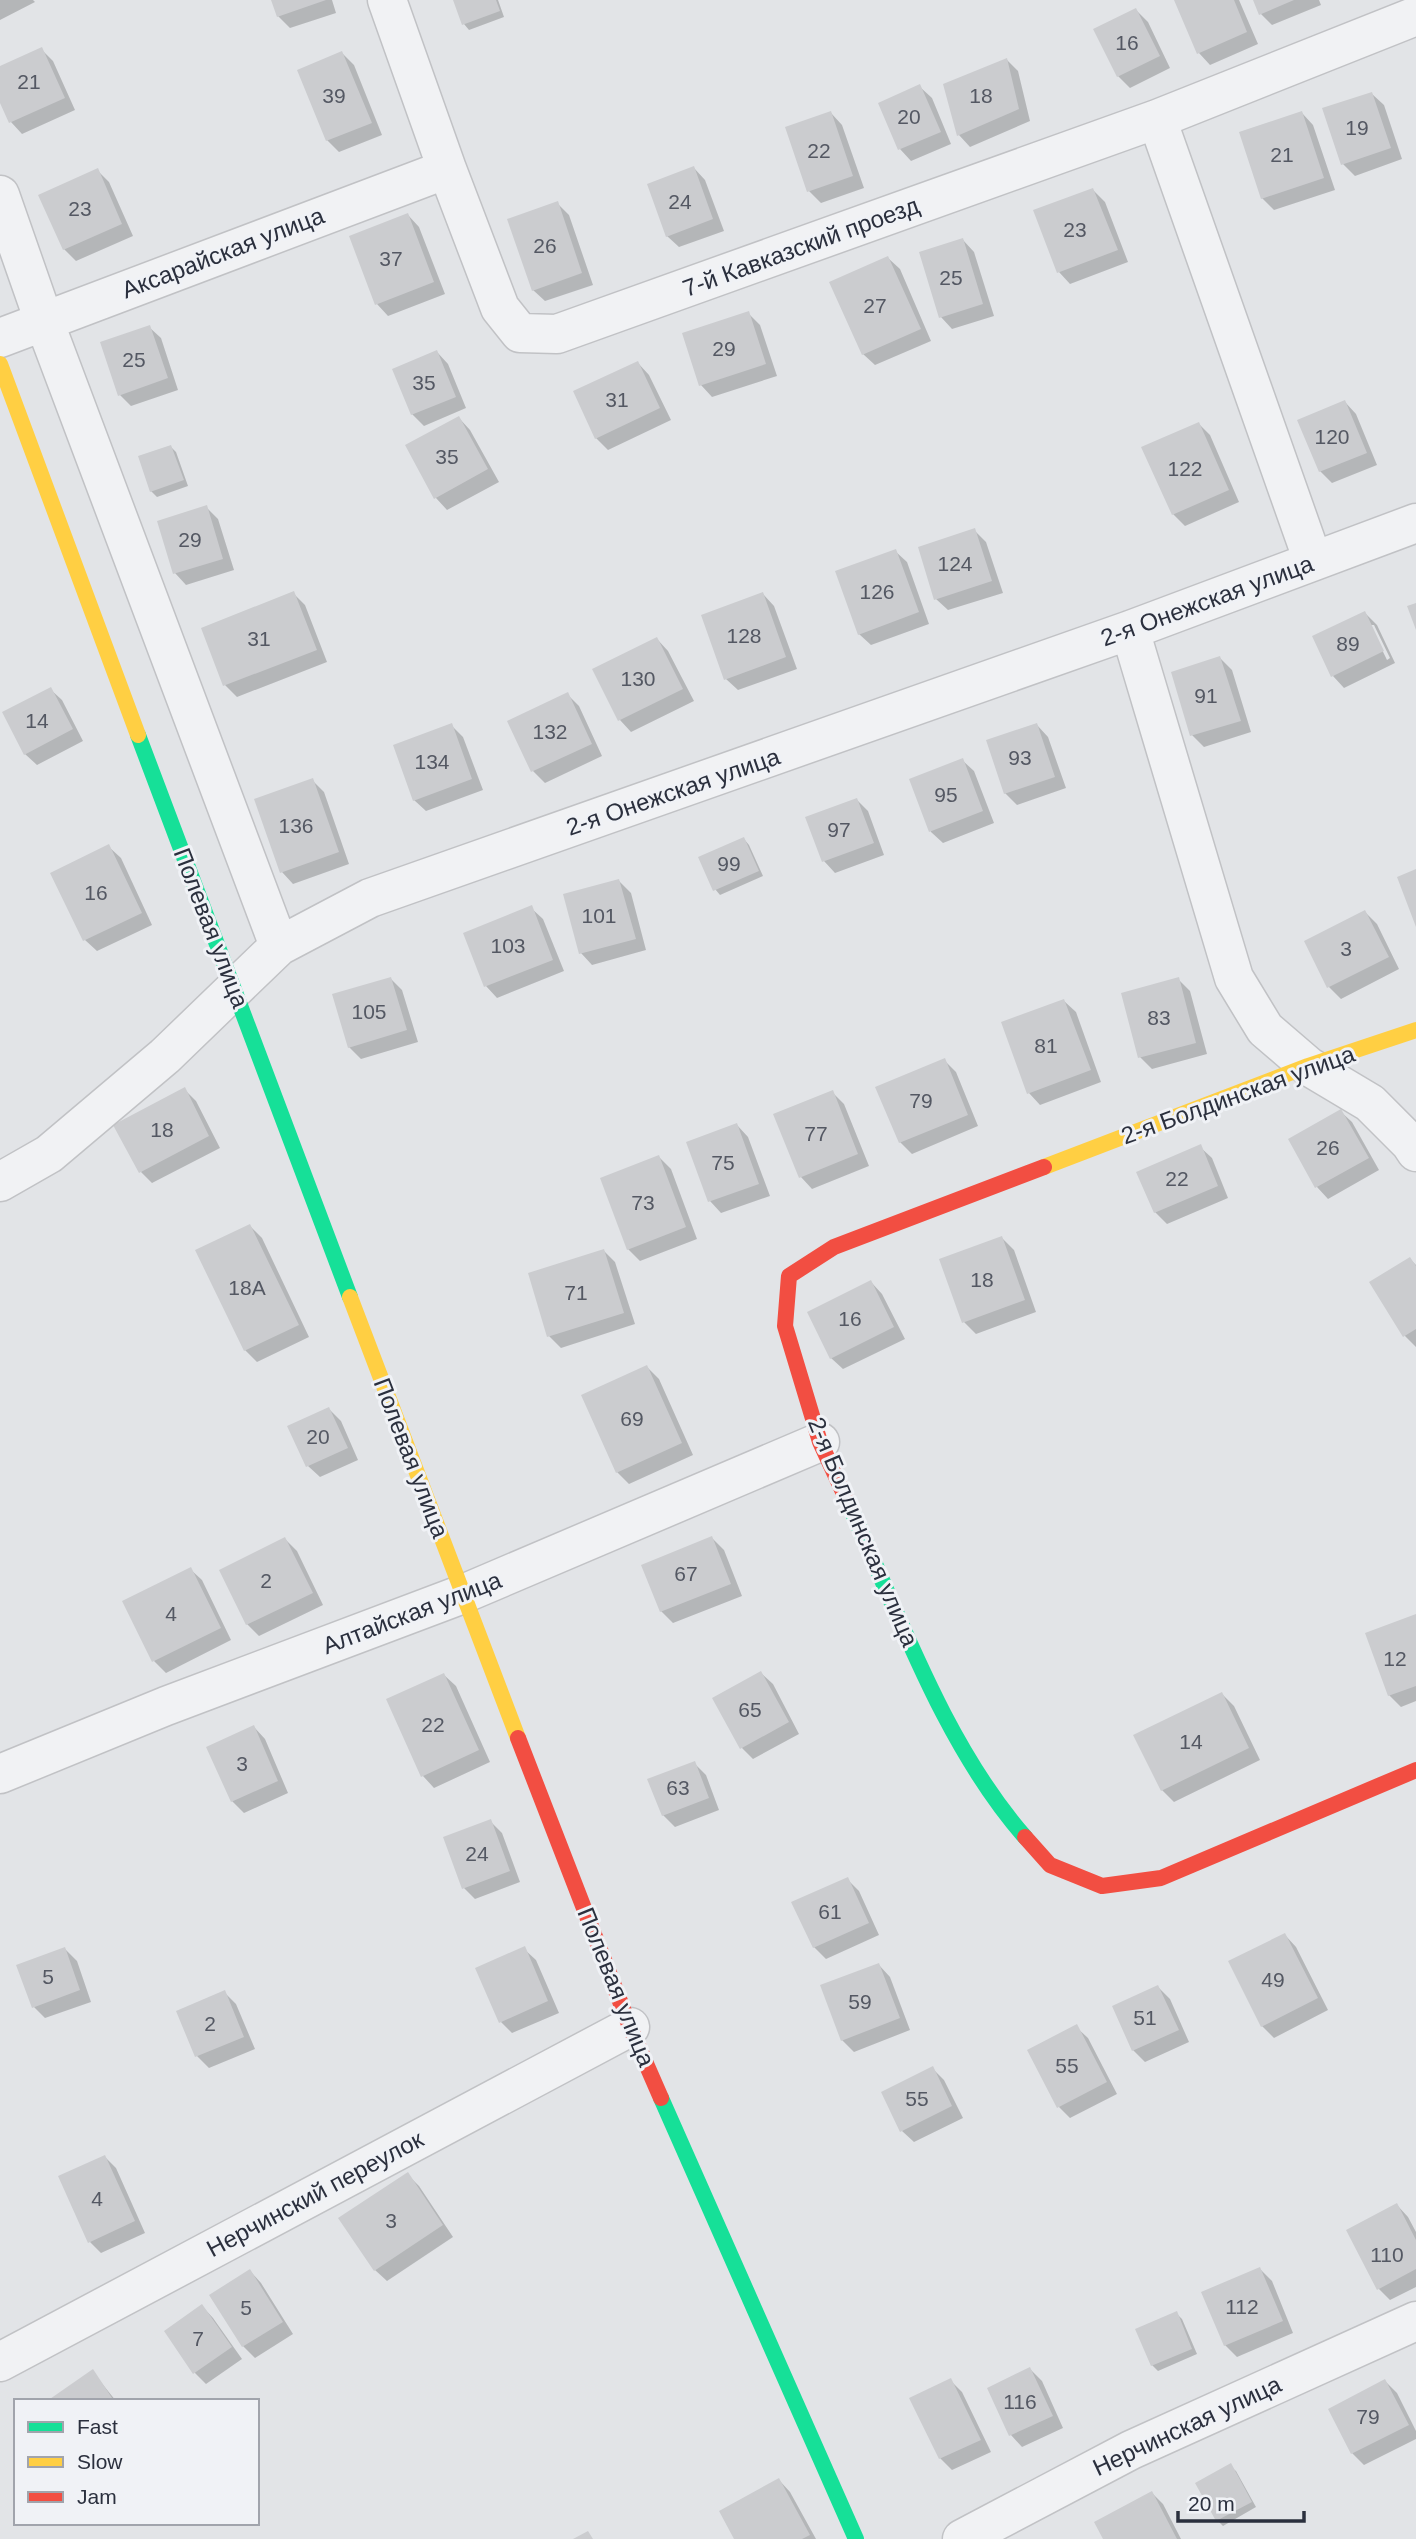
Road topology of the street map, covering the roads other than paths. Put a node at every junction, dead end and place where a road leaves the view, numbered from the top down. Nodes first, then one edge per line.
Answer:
1 (387, 0) edge
2 (1416, 16) edge
3 (1157, 119) junction
4 (447, 169) junction
5 (0, 195) edge
6 (44, 321) junction
7 (0, 338) edge
8 (0, 364) edge
9 (1416, 523) edge
10 (1313, 561) junction
11 (1130, 630) junction
12 (279, 946) junction
13 (234, 990) junction
14 (1416, 1030) edge
15 (1308, 1066) junction
16 (1416, 1152) edge
17 (0, 1182) edge
18 (820, 1442) junction
19 (463, 1594) junction
20 (1416, 1770) edge
21 (0, 1774) edge
22 (631, 2026) junction
23 (1416, 2320) edge
24 (0, 2362) edge
25 (856, 2539) edge
26 (962, 2539) edge

1 - 4 street, 7-й Кавказский проезд
2 - 3 street, 7-й Кавказский проезд
3 - 4 street, 7-й Кавказский проезд
3 - 10 street
4 - 6 street, Аксарайская улица
5 - 6 street
6 - 7 street, Аксарайская улица
6 - 12 street
8 - 13 street, Полевая улица
9 - 10 street, 2-я Онежская улица
10 - 11 street, 2-я Онежская улица
11 - 12 street, 2-я Онежская улица
11 - 15 street
12 - 13 street, 2-я Онежская улица
13 - 17 street, 2-я Онежская улица
13 - 19 street, Полевая улица
14 - 15 street, 2-я Болдинская улица
15 - 16 street
15 - 18 street, 2-я Болдинская улица
18 - 19 street, Алтайская улица
18 - 20 street, 2-я Болдинская улица
19 - 21 street, Алтайская улица
19 - 22 street, Полевая улица
22 - 24 street, Нерчинский переулок
22 - 25 street, Полевая улица
23 - 26 street, Нерчинская улица

